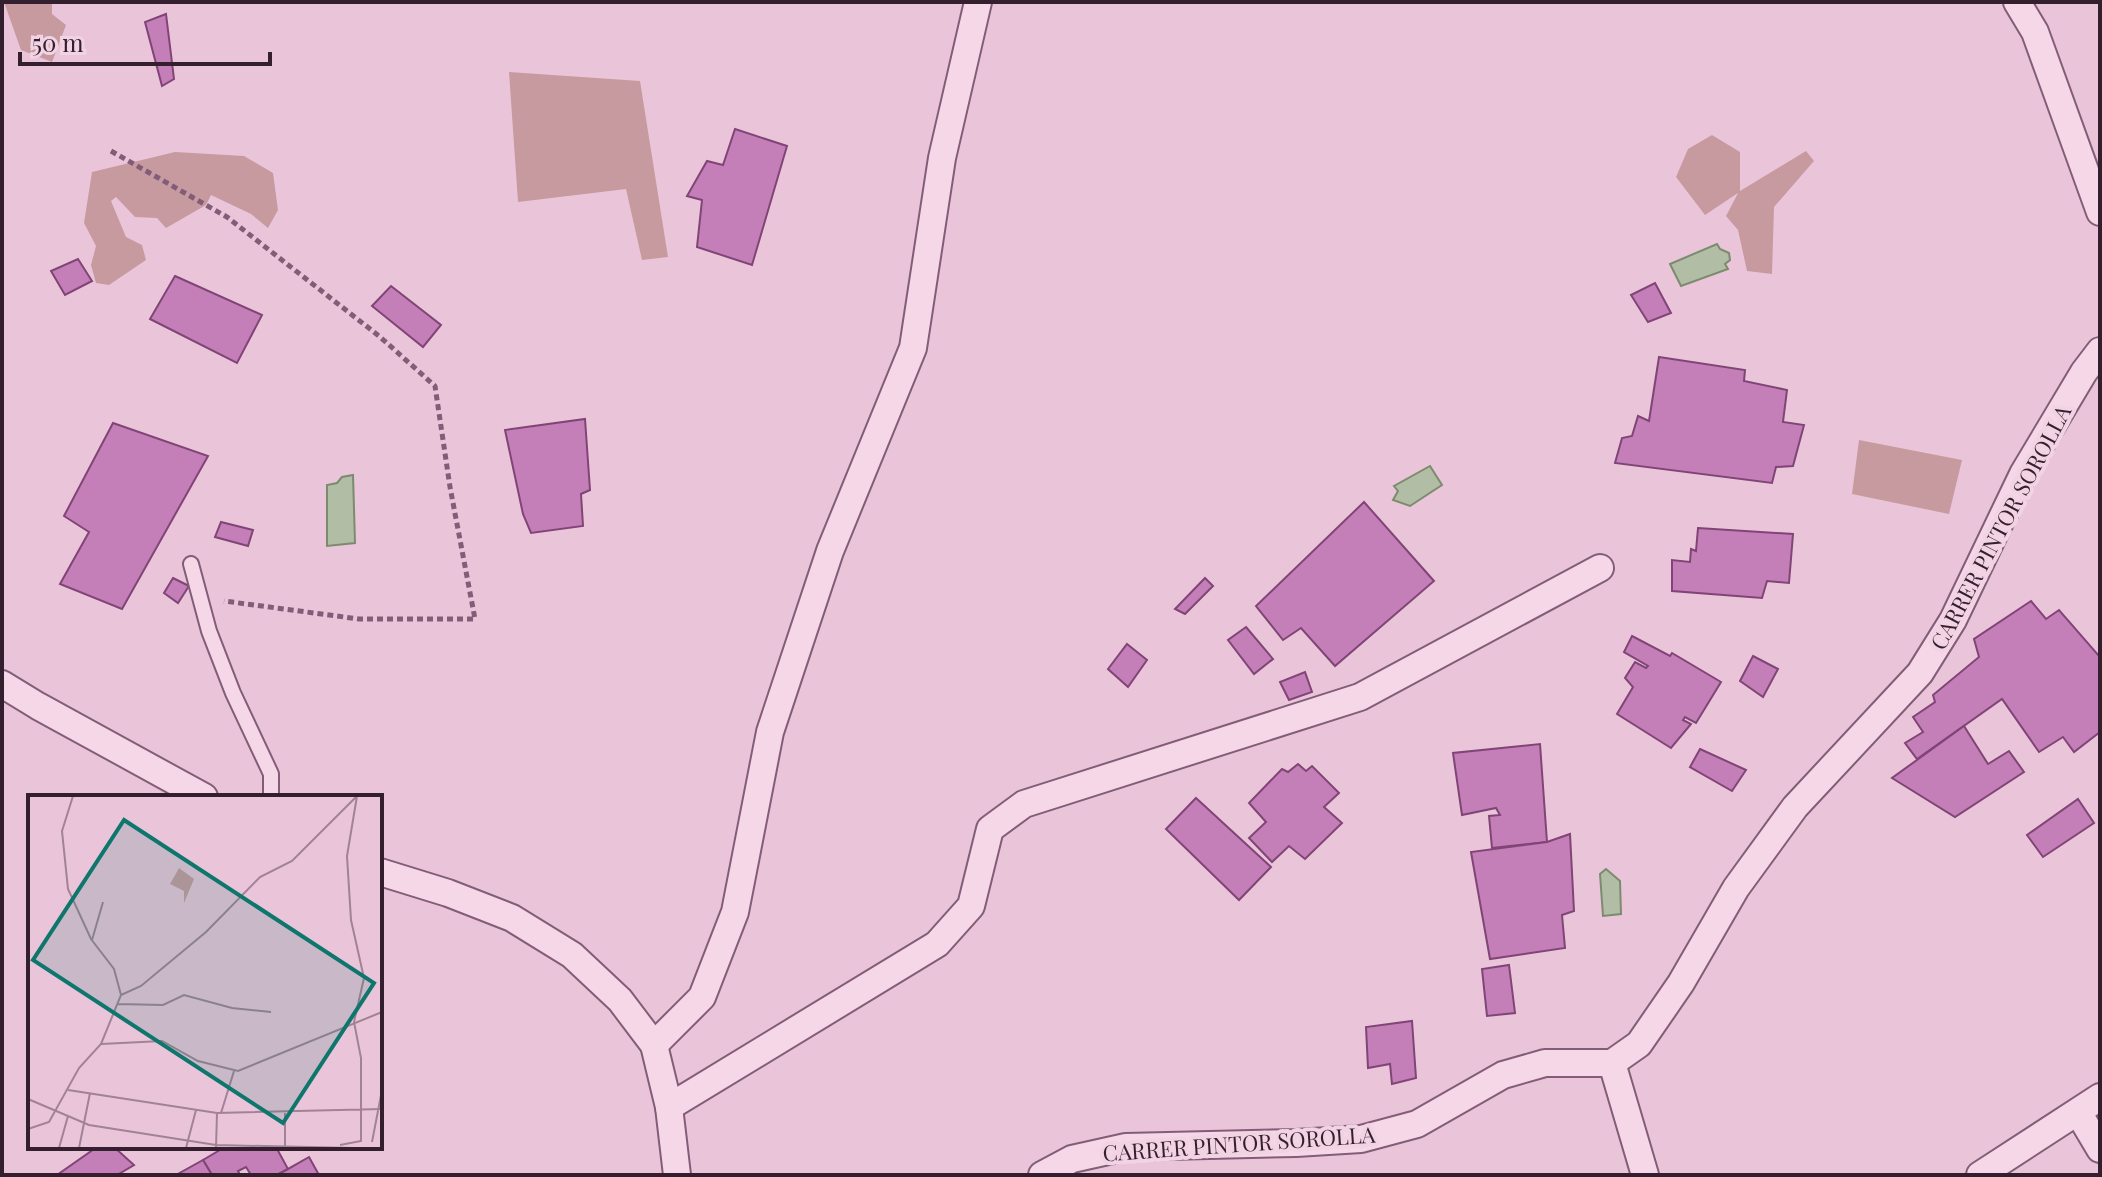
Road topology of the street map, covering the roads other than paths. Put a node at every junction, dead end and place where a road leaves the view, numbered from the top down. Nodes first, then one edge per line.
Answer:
1 (978, 2) edge
2 (2017, 2) edge
3 (2100, 212) edge
4 (2100, 351) edge
5 (191, 564) dead end
6 (1600, 568) dead end
7 (2, 684) edge
8 (200, 795) edge
9 (271, 795) edge
10 (382, 873) edge
11 (654, 1045) junction
12 (1612, 1063) junction
13 (2100, 1097) edge
14 (669, 1107) junction
15 (2078, 1112) junction
16 (2100, 1149) edge
17 (677, 1175) edge
18 (1042, 1175) edge
19 (1645, 1175) edge
20 (1980, 1175) edge

1 - 11 street
2 - 3 street
4 - 12 street, CARRER PINTOR SOROLLA
5 - 9 lane
6 - 14 street
7 - 8 street
10 - 11 street
11 - 14 street
12 - 18 street, CARRER PINTOR SOROLLA
12 - 19 street
13 - 15 street
14 - 17 street
15 - 16 street
15 - 20 street

